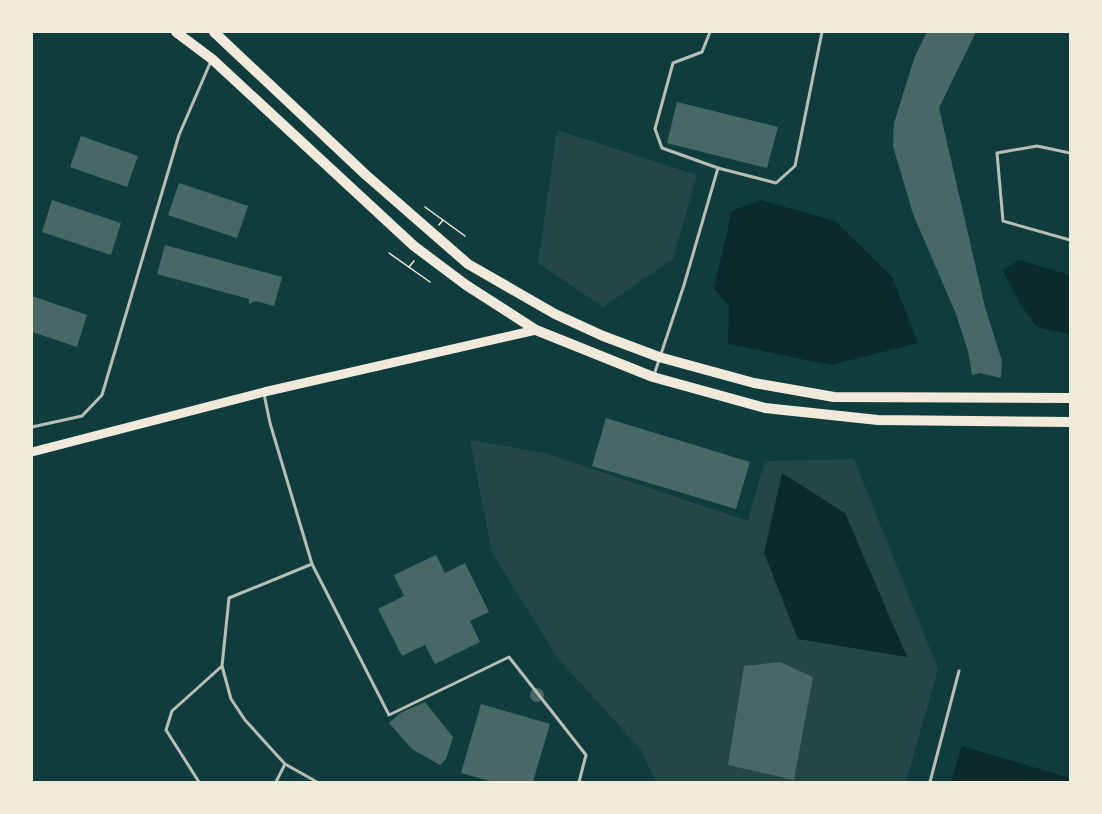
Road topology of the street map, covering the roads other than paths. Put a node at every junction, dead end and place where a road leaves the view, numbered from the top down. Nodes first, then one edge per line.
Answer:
1 (176, 32) edge
2 (214, 32) edge
3 (710, 32) edge
4 (822, 32) edge
5 (212, 59) junction
6 (1071, 153) edge
7 (718, 168) junction
8 (1071, 240) edge
9 (536, 330) junction
10 (659, 357) junction
11 (653, 377) junction
12 (264, 392) junction
13 (1071, 398) edge
14 (1071, 423) edge
15 (32, 427) edge
16 (32, 452) edge
17 (312, 564) junction
18 (222, 666) junction
19 (958, 671) dead end
20 (285, 764) junction
21 (199, 783) edge
22 (276, 783) edge
23 (317, 783) edge
24 (579, 783) edge
25 (930, 783) edge

1 - 5 main road
2 - 10 main road
3 - 7 lane
4 - 7 lane
5 - 9 main road
5 - 15 lane
6 - 8 lane
7 - 10 lane
9 - 11 main road
9 - 12 main road
10 - 11 lane
10 - 13 main road
11 - 14 main road
12 - 16 main road
12 - 17 lane
17 - 18 lane
17 - 24 lane
18 - 20 lane
18 - 21 lane
19 - 25 lane
20 - 22 lane
20 - 23 lane

